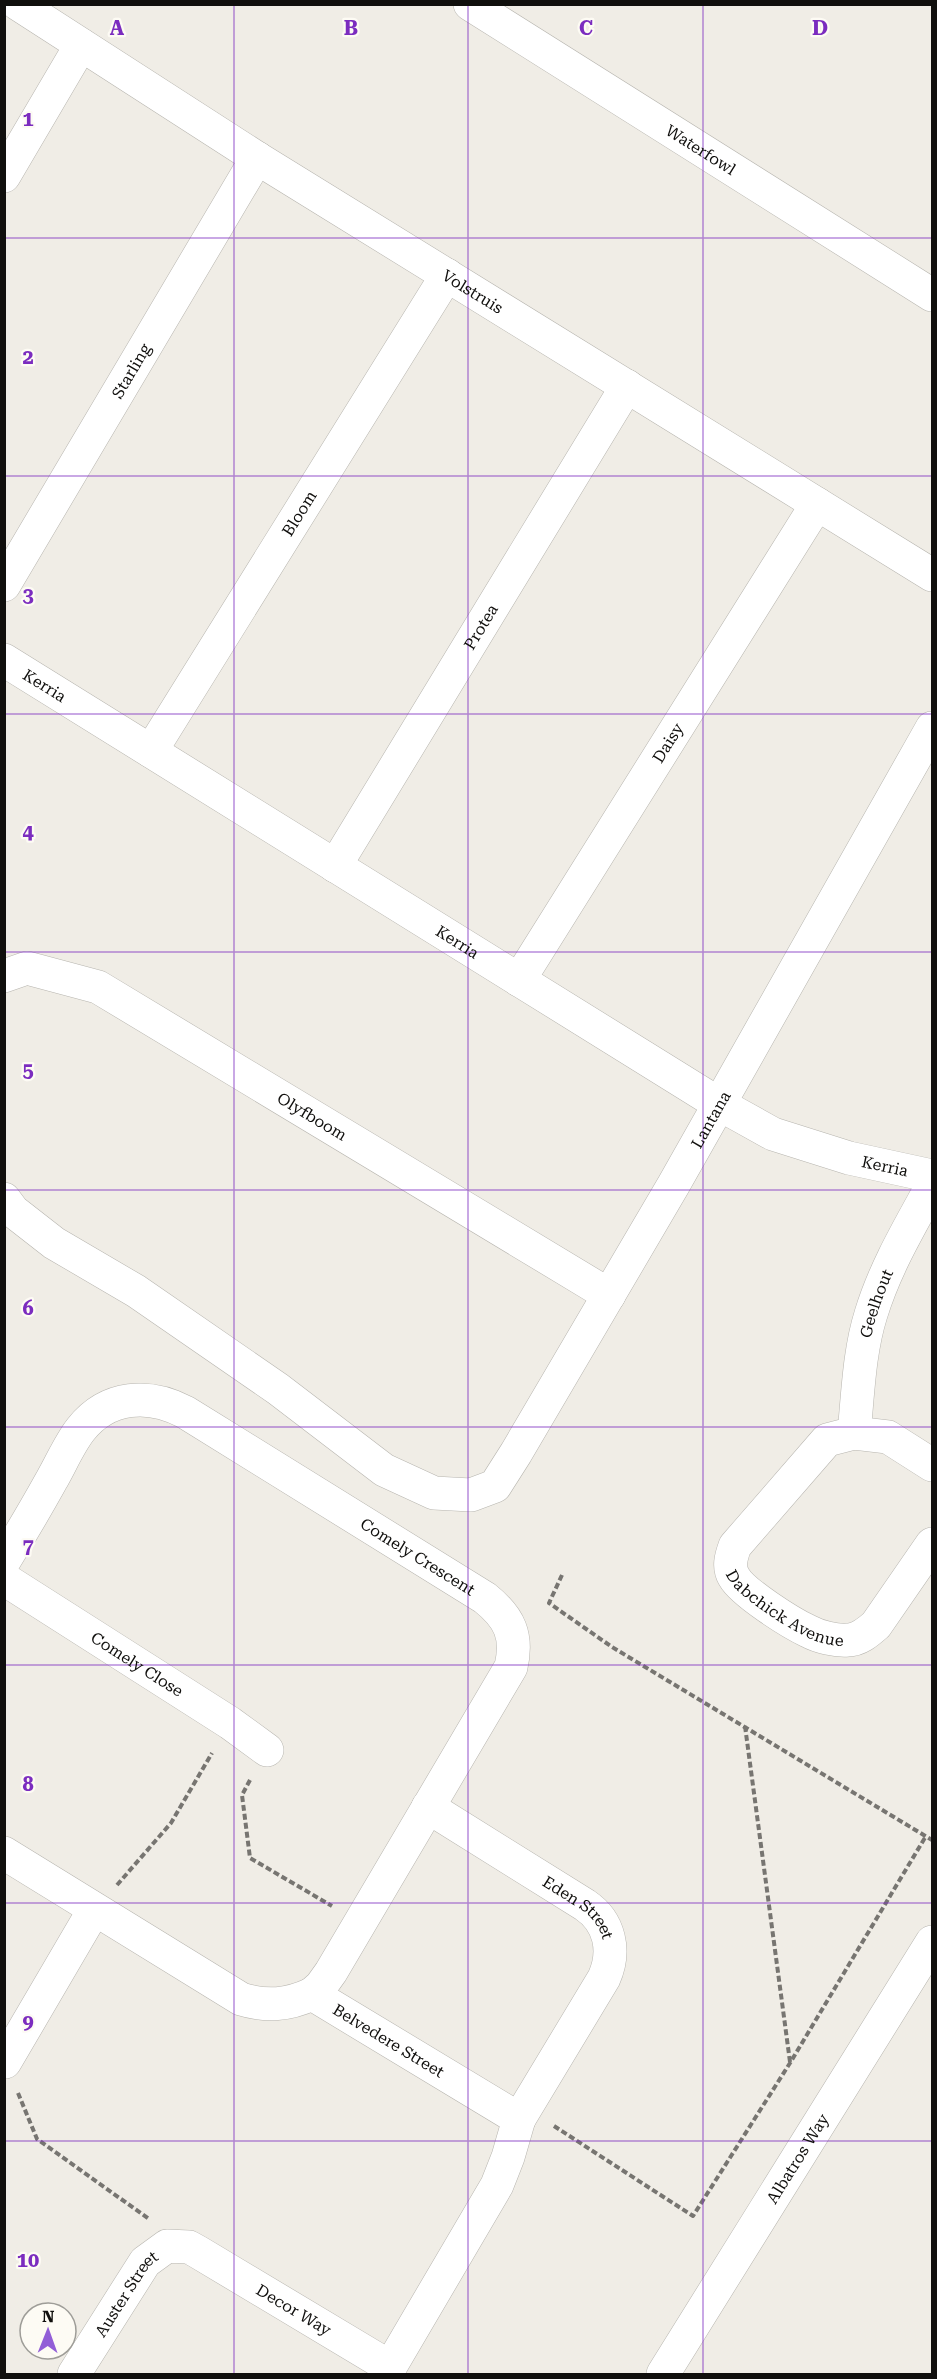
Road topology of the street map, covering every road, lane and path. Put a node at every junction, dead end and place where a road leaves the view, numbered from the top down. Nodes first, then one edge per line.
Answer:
1 (18, 4) edge
2 (470, 4) edge
3 (81, 45) junction
4 (257, 158) junction
5 (4, 176) edge
6 (447, 275) junction
7 (933, 295) edge
8 (627, 386) junction
9 (818, 504) junction
10 (933, 575) edge
11 (4, 585) edge
12 (4, 660) edge
13 (933, 728) edge
14 (151, 751) junction
15 (335, 866) junction
16 (4, 976) edge
17 (519, 980) junction
18 (719, 1104) junction
19 (933, 1176) edge
20 (933, 1186) edge
21 (4, 1199) edge
22 (609, 1295) junction
23 (854, 1433) junction
24 (933, 1465) edge
25 (933, 1544) edge
26 (4, 1561) edge
27 (562, 1575) dead end
28 (4, 1579) edge
29 (230, 1723) junction
30 (745, 1725) junction
31 (267, 1750) dead end
32 (242, 1796) dead end
33 (428, 1807) junction
34 (926, 1836) junction
35 (933, 1840) edge
36 (4, 1854) edge
37 (94, 1910) junction
38 (361, 1923) junction
39 (933, 1942) edge
40 (312, 1994) junction
41 (5, 2062) edge
42 (790, 2063) junction
43 (522, 2113) junction
44 (193, 2250) junction
45 (388, 2371) edge
46 (74, 2374) edge
47 (663, 2374) edge

1 - 3 street, Volstruis
2 - 7 street, Waterfowl
3 - 4 street, Volstruis
3 - 5 street
4 - 6 street, Volstruis
4 - 11 street, Starling
6 - 8 street, Volstruis
6 - 14 street, Bloom
8 - 9 street, Volstruis
8 - 15 street, Protea
9 - 10 street, Volstruis
9 - 17 street, Daisy
12 - 14 street, Kerria
13 - 18 street, Lantana
14 - 15 street, Kerria
15 - 17 street, Kerria
16 - 22 street, Olyfboom
17 - 18 street, Kerria
18 - 19 street, Kerria
18 - 22 street, Lantana
20 - 23 street, Geelhout
21 - 22 street, Lantana
23 - 24 street, Dabchick Avenue
23 - 25 street, Dabchick Avenue
26 - 33 street, Comely Crescent
27 - 30 path
28 - 29 street, Comely Close
29 - 31 street, Comely Close
29 - 37 path
30 - 34 path
30 - 42 path
32 - 38 path
33 - 38 street, Comely Crescent
33 - 43 street, Eden Street
34 - 35 path
34 - 42 path
36 - 37 street
37 - 40 street
37 - 41 street
38 - 40 street, Comely Crescent
39 - 47 street, Albatros Way
40 - 43 street, Belvedere Street
41 - 44 path
42 - 43 path
43 - 45 street
44 - 45 street, Decor Way
44 - 46 street, Auster Street

